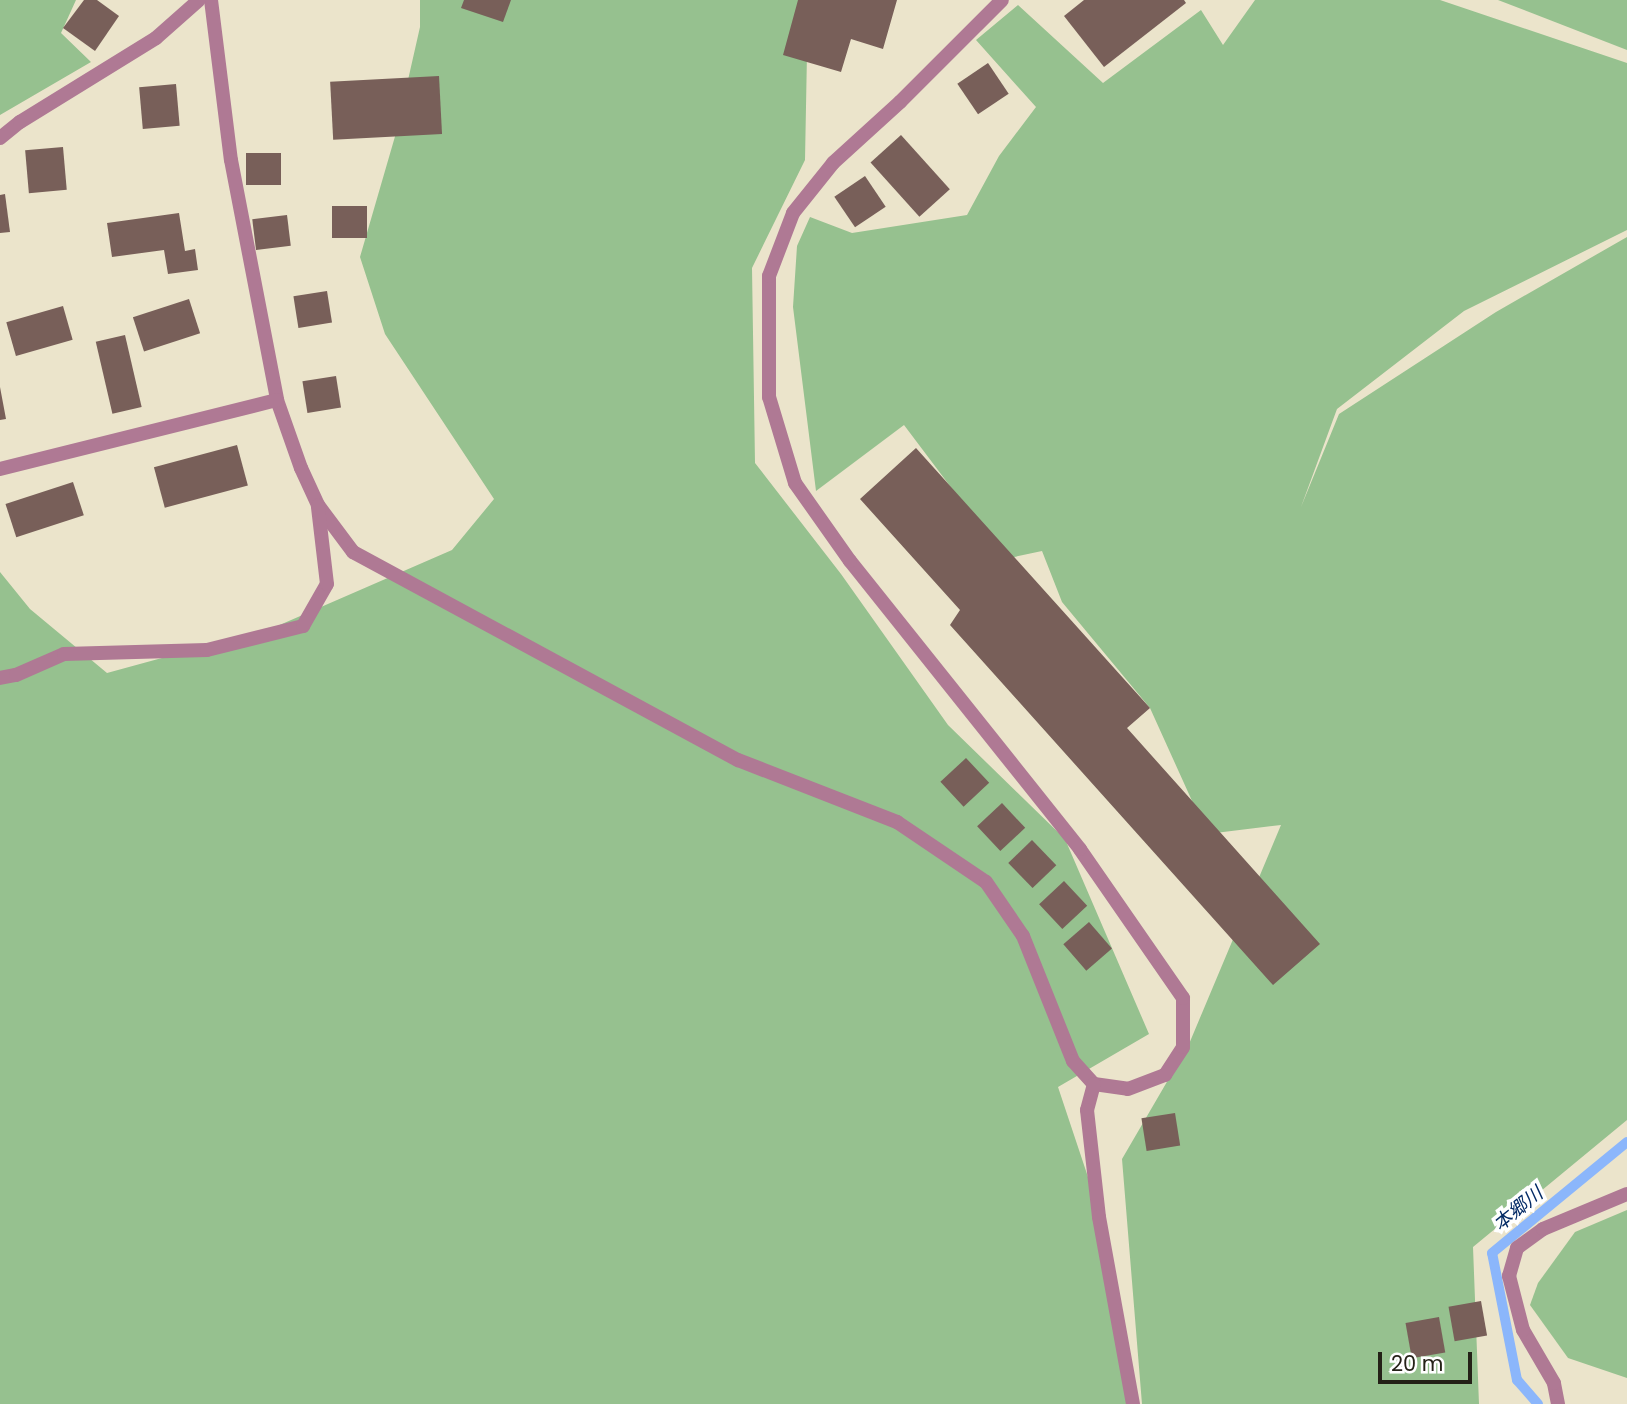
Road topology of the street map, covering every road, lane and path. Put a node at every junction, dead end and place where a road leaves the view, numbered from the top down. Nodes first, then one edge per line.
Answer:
1 (198, 0) edge
2 (211, 0) edge
3 (1002, 0) edge
4 (0, 138) edge
5 (277, 400) junction
6 (0, 469) edge
7 (318, 505) junction
8 (0, 678) edge
9 (1094, 1084) junction
10 (1627, 1194) edge
11 (1133, 1404) edge
12 (1558, 1404) edge

1 - 4 street
2 - 5 street
3 - 9 street
5 - 6 street
5 - 7 street
7 - 8 street
7 - 9 street
9 - 11 street
10 - 12 street

